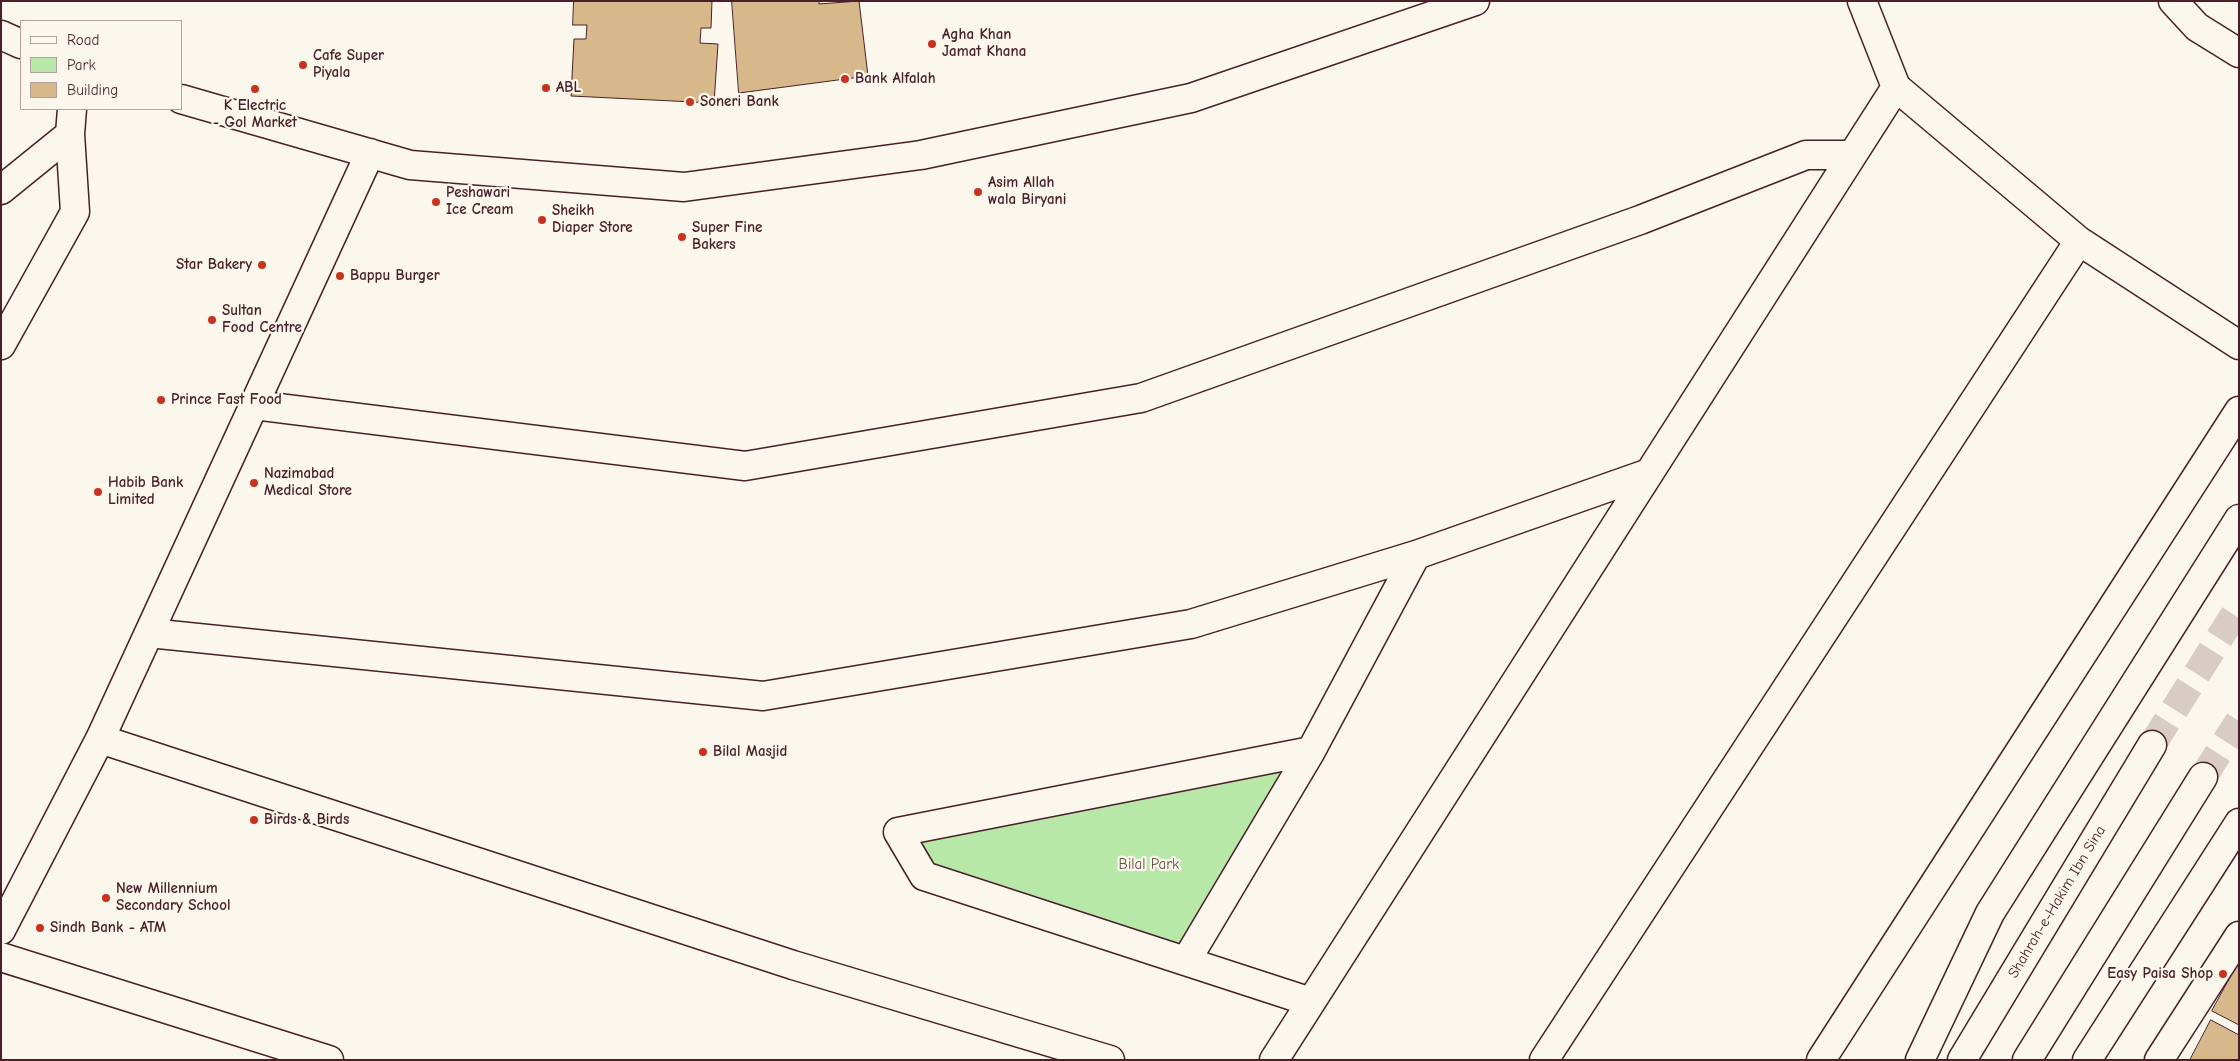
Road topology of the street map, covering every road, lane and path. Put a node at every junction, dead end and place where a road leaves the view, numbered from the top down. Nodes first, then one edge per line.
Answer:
1 (1475, 1) edge
2 (1862, 1) edge
3 (2173, 1) edge
4 (1, 34) edge
5 (20, 44) edge
6 (2239, 53) edge
7 (1896, 87) junction
8 (182, 99) edge
9 (71, 121) edge
10 (370, 153) junction
11 (1852, 155) junction
12 (1, 190) edge
13 (2079, 240) junction
14 (1, 345) edge
15 (2239, 345) edge
16 (254, 405) junction
17 (2239, 411) edge
18 (1649, 473) junction
19 (2239, 518) edge
20 (1416, 555) junction
21 (149, 633) junction
22 (100, 739) junction
23 (2152, 745) tunnel mouth
24 (1311, 751) junction
25 (2203, 777) tunnel mouth
26 (2239, 823) edge
27 (1, 930) edge
28 (2239, 936) edge
29 (1, 957) edge
30 (1186, 961) junction
31 (1311, 1002) junction
32 (329, 1060) edge
33 (1110, 1060) edge
34 (1274, 1060) edge
35 (1544, 1060) edge
36 (1821, 1060) edge
37 (1920, 1060) edge
38 (1962, 1060) edge
39 (2027, 1060) edge
40 (2087, 1060) edge
41 (2159, 1060) edge

1 - 10 main road
2 - 7 main road
3 - 6 main road
4 - 5 main road
7 - 11 main road
7 - 13 main road
8 - 10 main road
9 - 12 main road
9 - 14 main road
10 - 16 main road
11 - 16 main road
11 - 18 main road
13 - 15 main road
13 - 35 main road
16 - 21 main road
17 - 36 main road
18 - 20 main road
18 - 31 main road
19 - 37 main road
20 - 21 main road
20 - 24 main road
21 - 22 main road
22 - 27 main road
22 - 33 main road
23 - 38 main road, Shahrah-e-Hakim Ibn Sina
24 - 30 main road
24 - 30 main road
25 - 39 main road
26 - 40 main road
28 - 41 main road
29 - 32 main road
30 - 31 main road
31 - 34 main road

